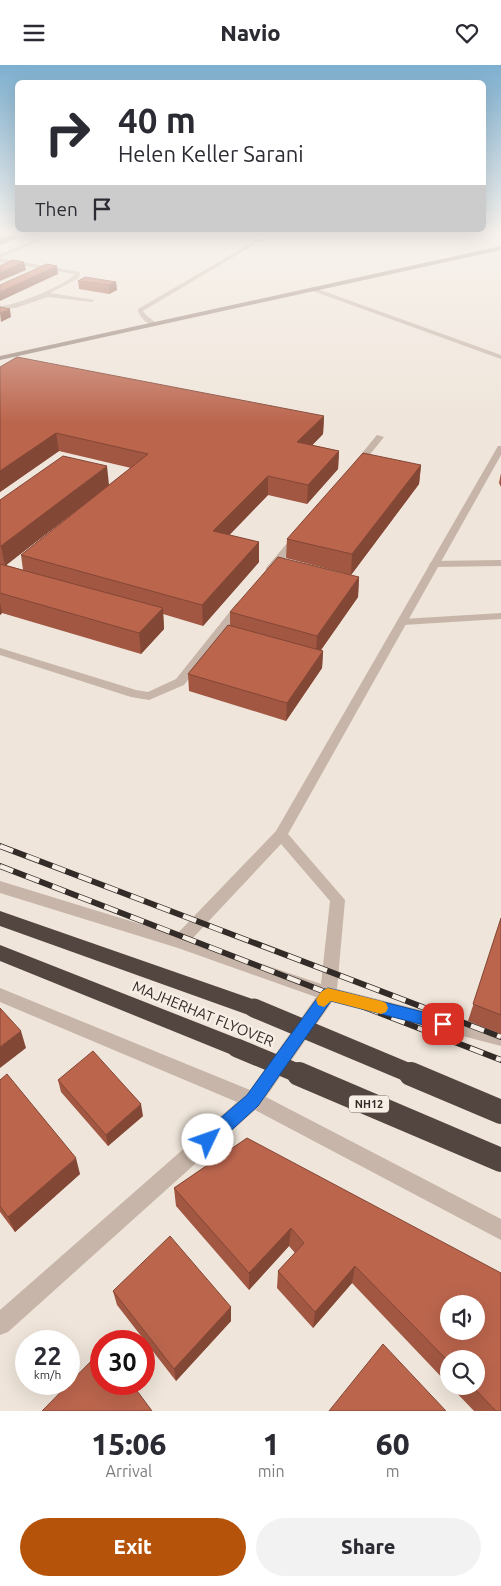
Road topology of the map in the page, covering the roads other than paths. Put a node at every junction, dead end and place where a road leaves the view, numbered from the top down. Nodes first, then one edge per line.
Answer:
1 (36, 298) edge
2 (70, 298) edge
3 (161, 298) edge
4 (272, 298) edge
5 (336, 298) edge
6 (92, 300) dead end
7 (0, 308) edge
8 (154, 324) junction
9 (501, 357) edge
10 (3, 358) edge
11 (13, 363) edge
12 (380, 437) dead end
13 (501, 448) edge
14 (348, 475) edge
15 (304, 529) edge
16 (501, 563) edge
17 (434, 564) junction
18 (262, 580) edge
19 (250, 594) edge
20 (501, 616) edge
21 (402, 622) junction
22 (0, 651) edge
23 (281, 835) junction
24 (0, 887) edge
25 (0, 918) edge
26 (179, 942) junction
27 (0, 953) edge
28 (328, 994) junction
29 (0, 995) edge
30 (501, 1039) edge
31 (253, 1101) junction
32 (501, 1112) edge
33 (501, 1160) edge
34 (501, 1230) edge
35 (0, 1324) edge

1 - 7 street
2 - 6 street
3 - 8 street
4 - 8 street
5 - 9 street
8 - 10 street
10 - 11 street
12 - 14 street
13 - 17 street
15 - 18 street
16 - 17 street
17 - 21 street
19 - 22 street
20 - 21 street
21 - 23 street
23 - 26 street
23 - 28 street
24 - 26 street
25 - 32 highway, MAJHERHAT FLYOVER, bridge
26 - 28 street
27 - 33 highway, MAJHERHAT FLYOVER / NH12, bridge
28 - 30 street
28 - 31 street
29 - 31 street
31 - 34 street
31 - 35 street

